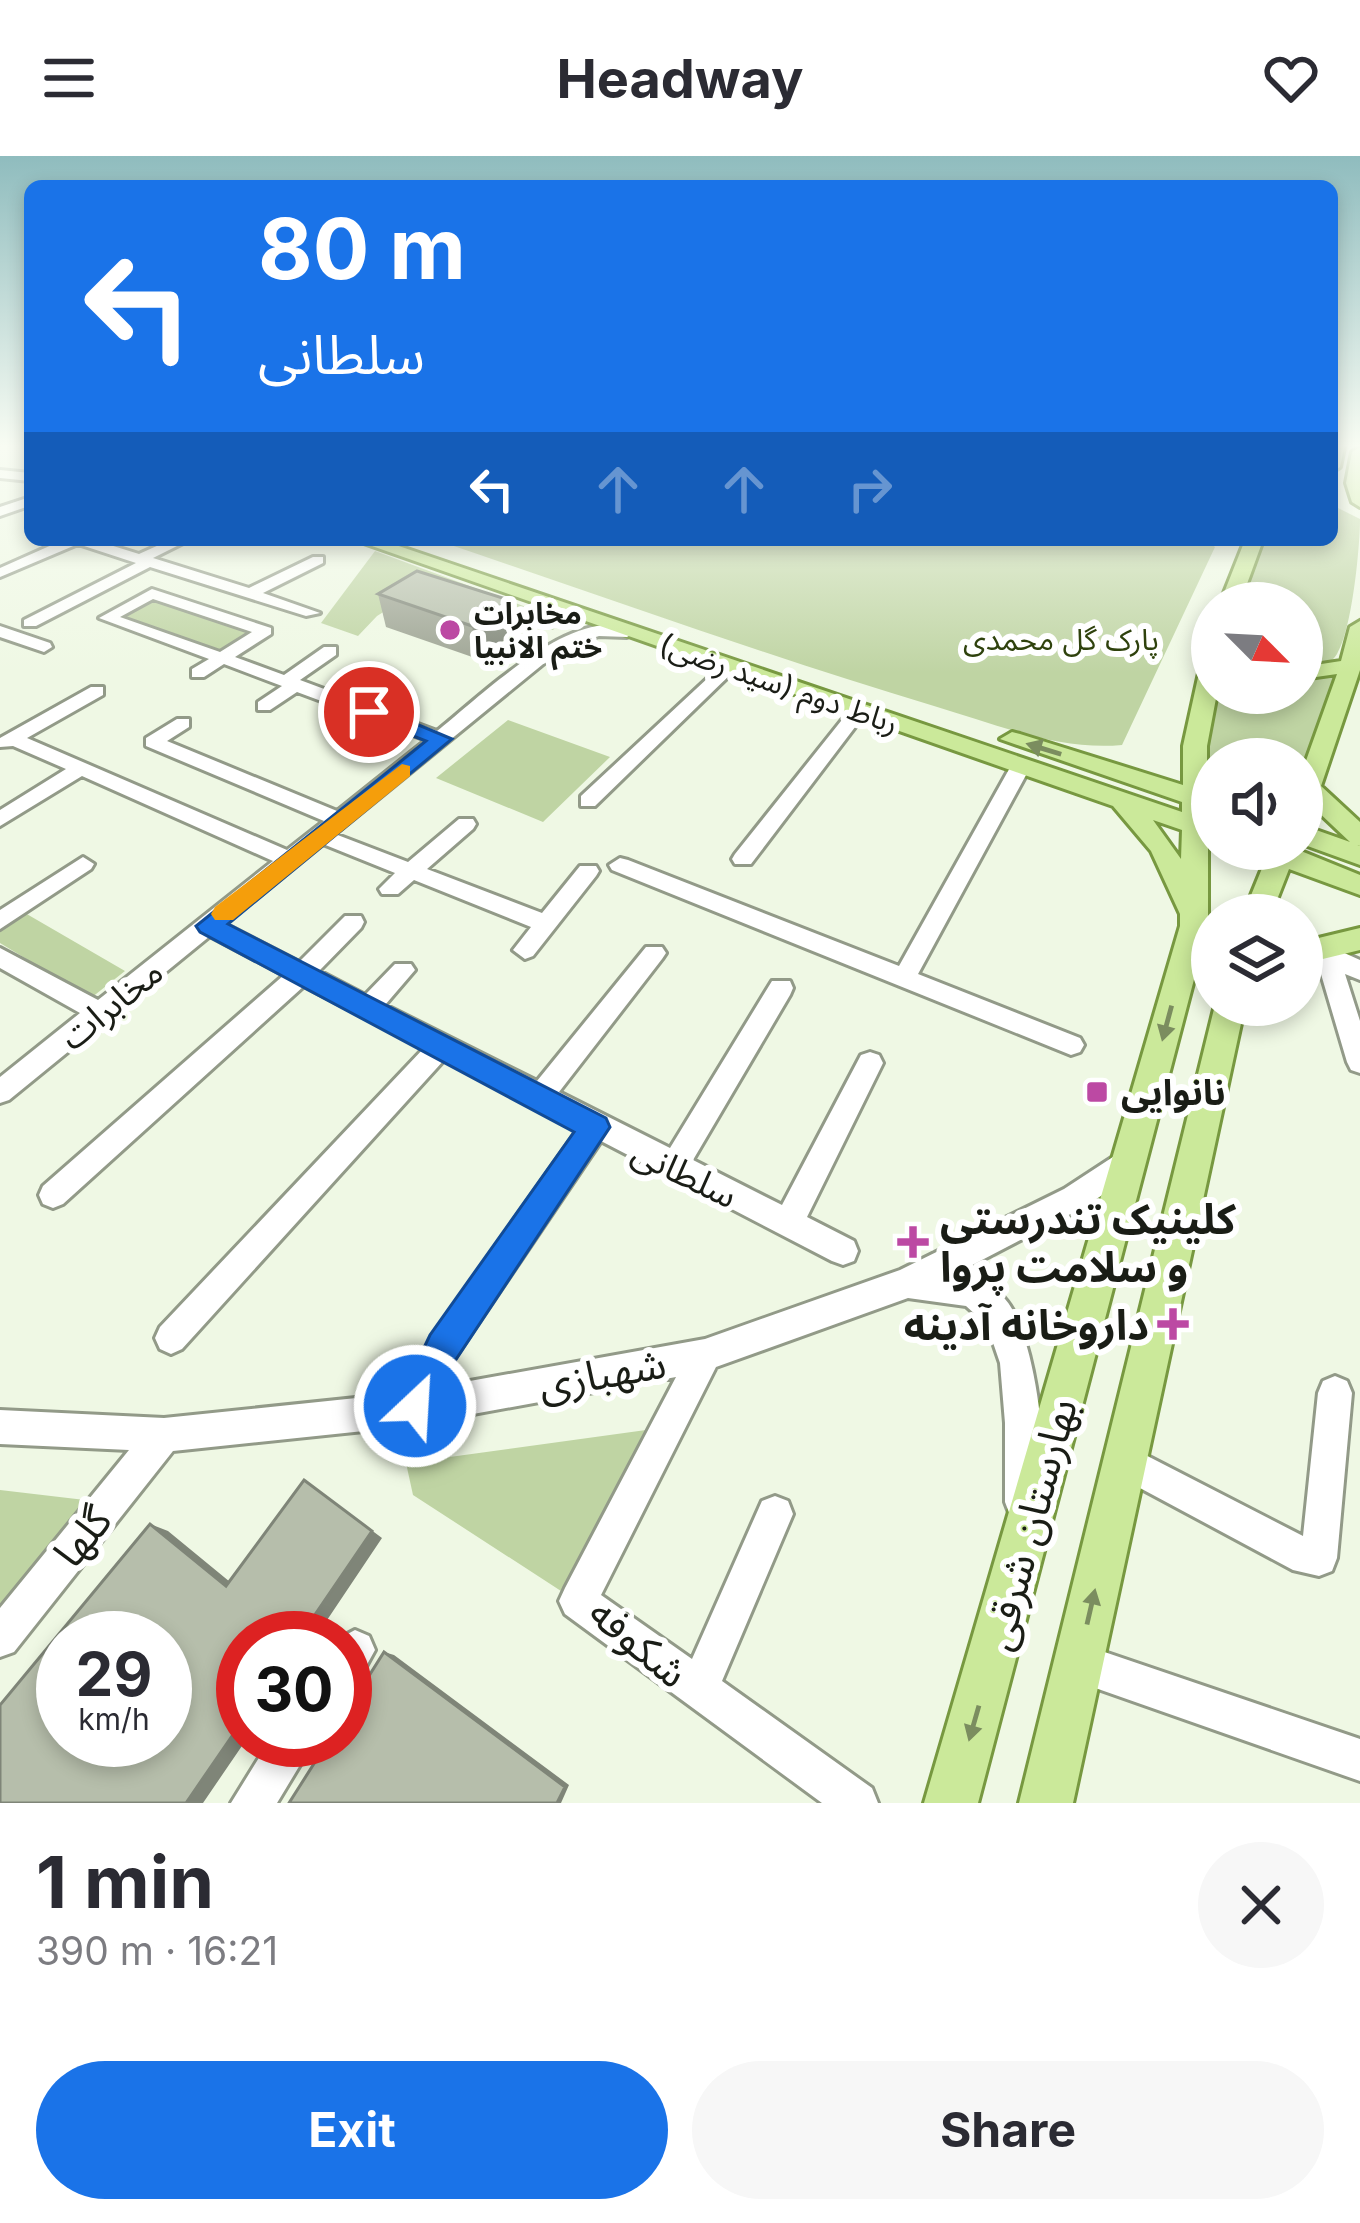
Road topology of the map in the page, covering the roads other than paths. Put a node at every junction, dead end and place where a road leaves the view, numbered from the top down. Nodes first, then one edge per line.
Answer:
1 (62, 546) edge
2 (96, 546) edge
3 (171, 546) edge
4 (381, 546) edge
5 (429, 546) edge
6 (1246, 546) edge
7 (318, 560) dead end
8 (145, 561) junction
9 (3, 570) edge
10 (1236, 582) edge
11 (249, 594) junction
12 (553, 606) junction
13 (312, 613) dead end
14 (1360, 627) edge
15 (25, 630) junction
16 (0, 631) edge
17 (627, 632) junction
18 (558, 644) junction
19 (44, 647) dead end
20 (0, 648) edge
21 (330, 652) dead end
22 (221, 658) junction
23 (1352, 666) junction
24 (730, 668) junction
25 (1323, 671) edge
26 (198, 673) dead end
27 (292, 683) junction
28 (97, 692) dead end
29 (264, 706) dead end
30 (859, 710) junction
31 (183, 723) dead end
32 (441, 739) junction
33 (979, 739) junction
34 (7, 742) edge
35 (1323, 747) edge
36 (1191, 748) edge
37 (1022, 764) junction
38 (81, 768) junction
39 (1114, 783) junction
40 (588, 801) dead end
41 (1191, 810) edge
42 (1323, 810) edge
43 (0, 819) edge
44 (340, 820) junction
45 (466, 824) dead end
46 (321, 836) junction
47 (1360, 838) edge
48 (1323, 842) edge
49 (1360, 856) edge
50 (743, 859) dead end
51 (291, 860) junction
52 (83, 863) dead end
53 (620, 865) dead end
54 (1360, 866) edge
55 (1323, 868) edge
56 (412, 871) junction
57 (588, 871) dead end
58 (1360, 881) edge
59 (390, 889) dead end
60 (1191, 899) edge
61 (0, 921) edge
62 (353, 922) dead end
63 (547, 923) junction
64 (209, 926) junction
65 (1360, 939) edge
66 (1323, 948) edge
67 (526, 950) dead end
68 (654, 953) dead end
69 (0, 956) edge
70 (1323, 957) edge
71 (1191, 960) edge
72 (1323, 964) edge
73 (403, 970) dead end
74 (1360, 971) edge
75 (302, 974) junction
76 (905, 977) junction
77 (782, 988) dead end
78 (368, 1009) junction
79 (101, 1013) junction
80 (1224, 1026) edge
81 (1071, 1045) dead end
82 (441, 1047) junction
83 (1360, 1062) edge
84 (870, 1063) dead end
85 (0, 1092) edge
86 (539, 1098) junction
87 (595, 1127) junction
88 (1129, 1162) junction
89 (674, 1167) junction
90 (53, 1195) dead end
91 (788, 1224) junction
92 (843, 1251) dead end
93 (907, 1283) junction
94 (171, 1338) dead end
95 (705, 1355) junction
96 (1335, 1394) dead end
97 (415, 1406) junction
98 (5, 1434) edge
99 (164, 1435) junction
100 (1124, 1461) junction
101 (775, 1514) dead end
102 (1024, 1542) junction
103 (0, 1637) edge
104 (1078, 1663) junction
105 (698, 1691) junction
106 (1360, 1760) edge
107 (276, 1767) edge
108 (252, 1803) edge
109 (857, 1803) edge
110 (951, 1803) edge
111 (1046, 1803) edge

1 - 9 street
2 - 8 street
3 - 8 street
4 - 12 main road, رباط دوم (سید رضی)
5 - 33 main road, رباط دوم (سید رضی)
6 - 10 main road
7 - 11 street
8 - 11 street
8 - 15 street
11 - 13 street
12 - 17 main road, رباط دوم (سید رضی)
12 - 18 street
14 - 23 main road
15 - 16 street
15 - 19 street
15 - 20 street
17 - 18 street
17 - 24 main road, رباط دوم (سید رضی)
18 - 32 street, مخابرات
21 - 27 street
22 - 22 street
22 - 26 street
22 - 27 street
23 - 25 main road
23 - 35 main road
24 - 30 main road, رباط دوم (سید رضی)
24 - 40 street
27 - 29 street
27 - 32 street
28 - 34 street
30 - 33 main road, رباط دوم (سید رضی)
30 - 50 street
31 - 44 street
32 - 44 street, مخابرات
33 - 37 main road, رباط دوم (سید رضی)
39 -> 33 main road, رباط دوم (سید رضی)
34 - 38 street
36 - 39 main road
37 - 39 main road, رباط دوم (سید رضی)
37 - 76 street
38 - 43 street
38 - 51 street
39 - 41 main road, رباط دوم (سید رضی)
39 - 60 main road
42 - 47 main road
44 - 46 street, مخابرات
45 - 56 street
46 - 51 street, مخابرات
46 - 56 street
48 - 49 main road
51 - 64 street, مخابرات
52 - 61 street
53 - 76 street
54 - 58 main road
55 - 58 main road
56 - 59 street
56 - 63 street
57 - 63 street
62 - 75 street
63 - 67 street
64 - 75 street, سلطانی
64 - 79 street, مخابرات
65 - 66 main road
68 - 86 street
69 - 79 street
70 - 74 street
71 -> 88 main road, بهارستان شرقی
72 - 83 street
73 - 78 street
75 - 78 street, سلطانی
75 - 90 street
76 - 81 street
77 - 89 street
78 - 82 street, سلطانی
79 - 85 street, مخابرات
80 - 100 main road, بهارستان شرقی
82 - 86 street, سلطانی
82 - 94 street
84 - 91 street
86 - 87 street, سلطانی
87 - 89 street, سلطانی
87 - 97 street
88 - 93 street, شهبازی
88 - 102 main road, بهارستان شرقی
89 - 91 street, سلطانی
91 - 92 street, سلطانی
93 - 95 street, شهبازی
93 - 102 street, شهبازی
95 - 97 street, شهبازی
95 - 105 street, شکوفه
96 - 100 street
97 - 99 street, شهبازی
98 - 99 street, شهبازی
99 - 103 street, گلها
104 -> 100 main road, بهارستان شرقی
101 - 105 street
102 -> 110 main road, بهارستان شرقی
104 - 106 street
104 - 111 main road, بهارستان شرقی
105 - 109 street, شکوفه
107 - 108 street

